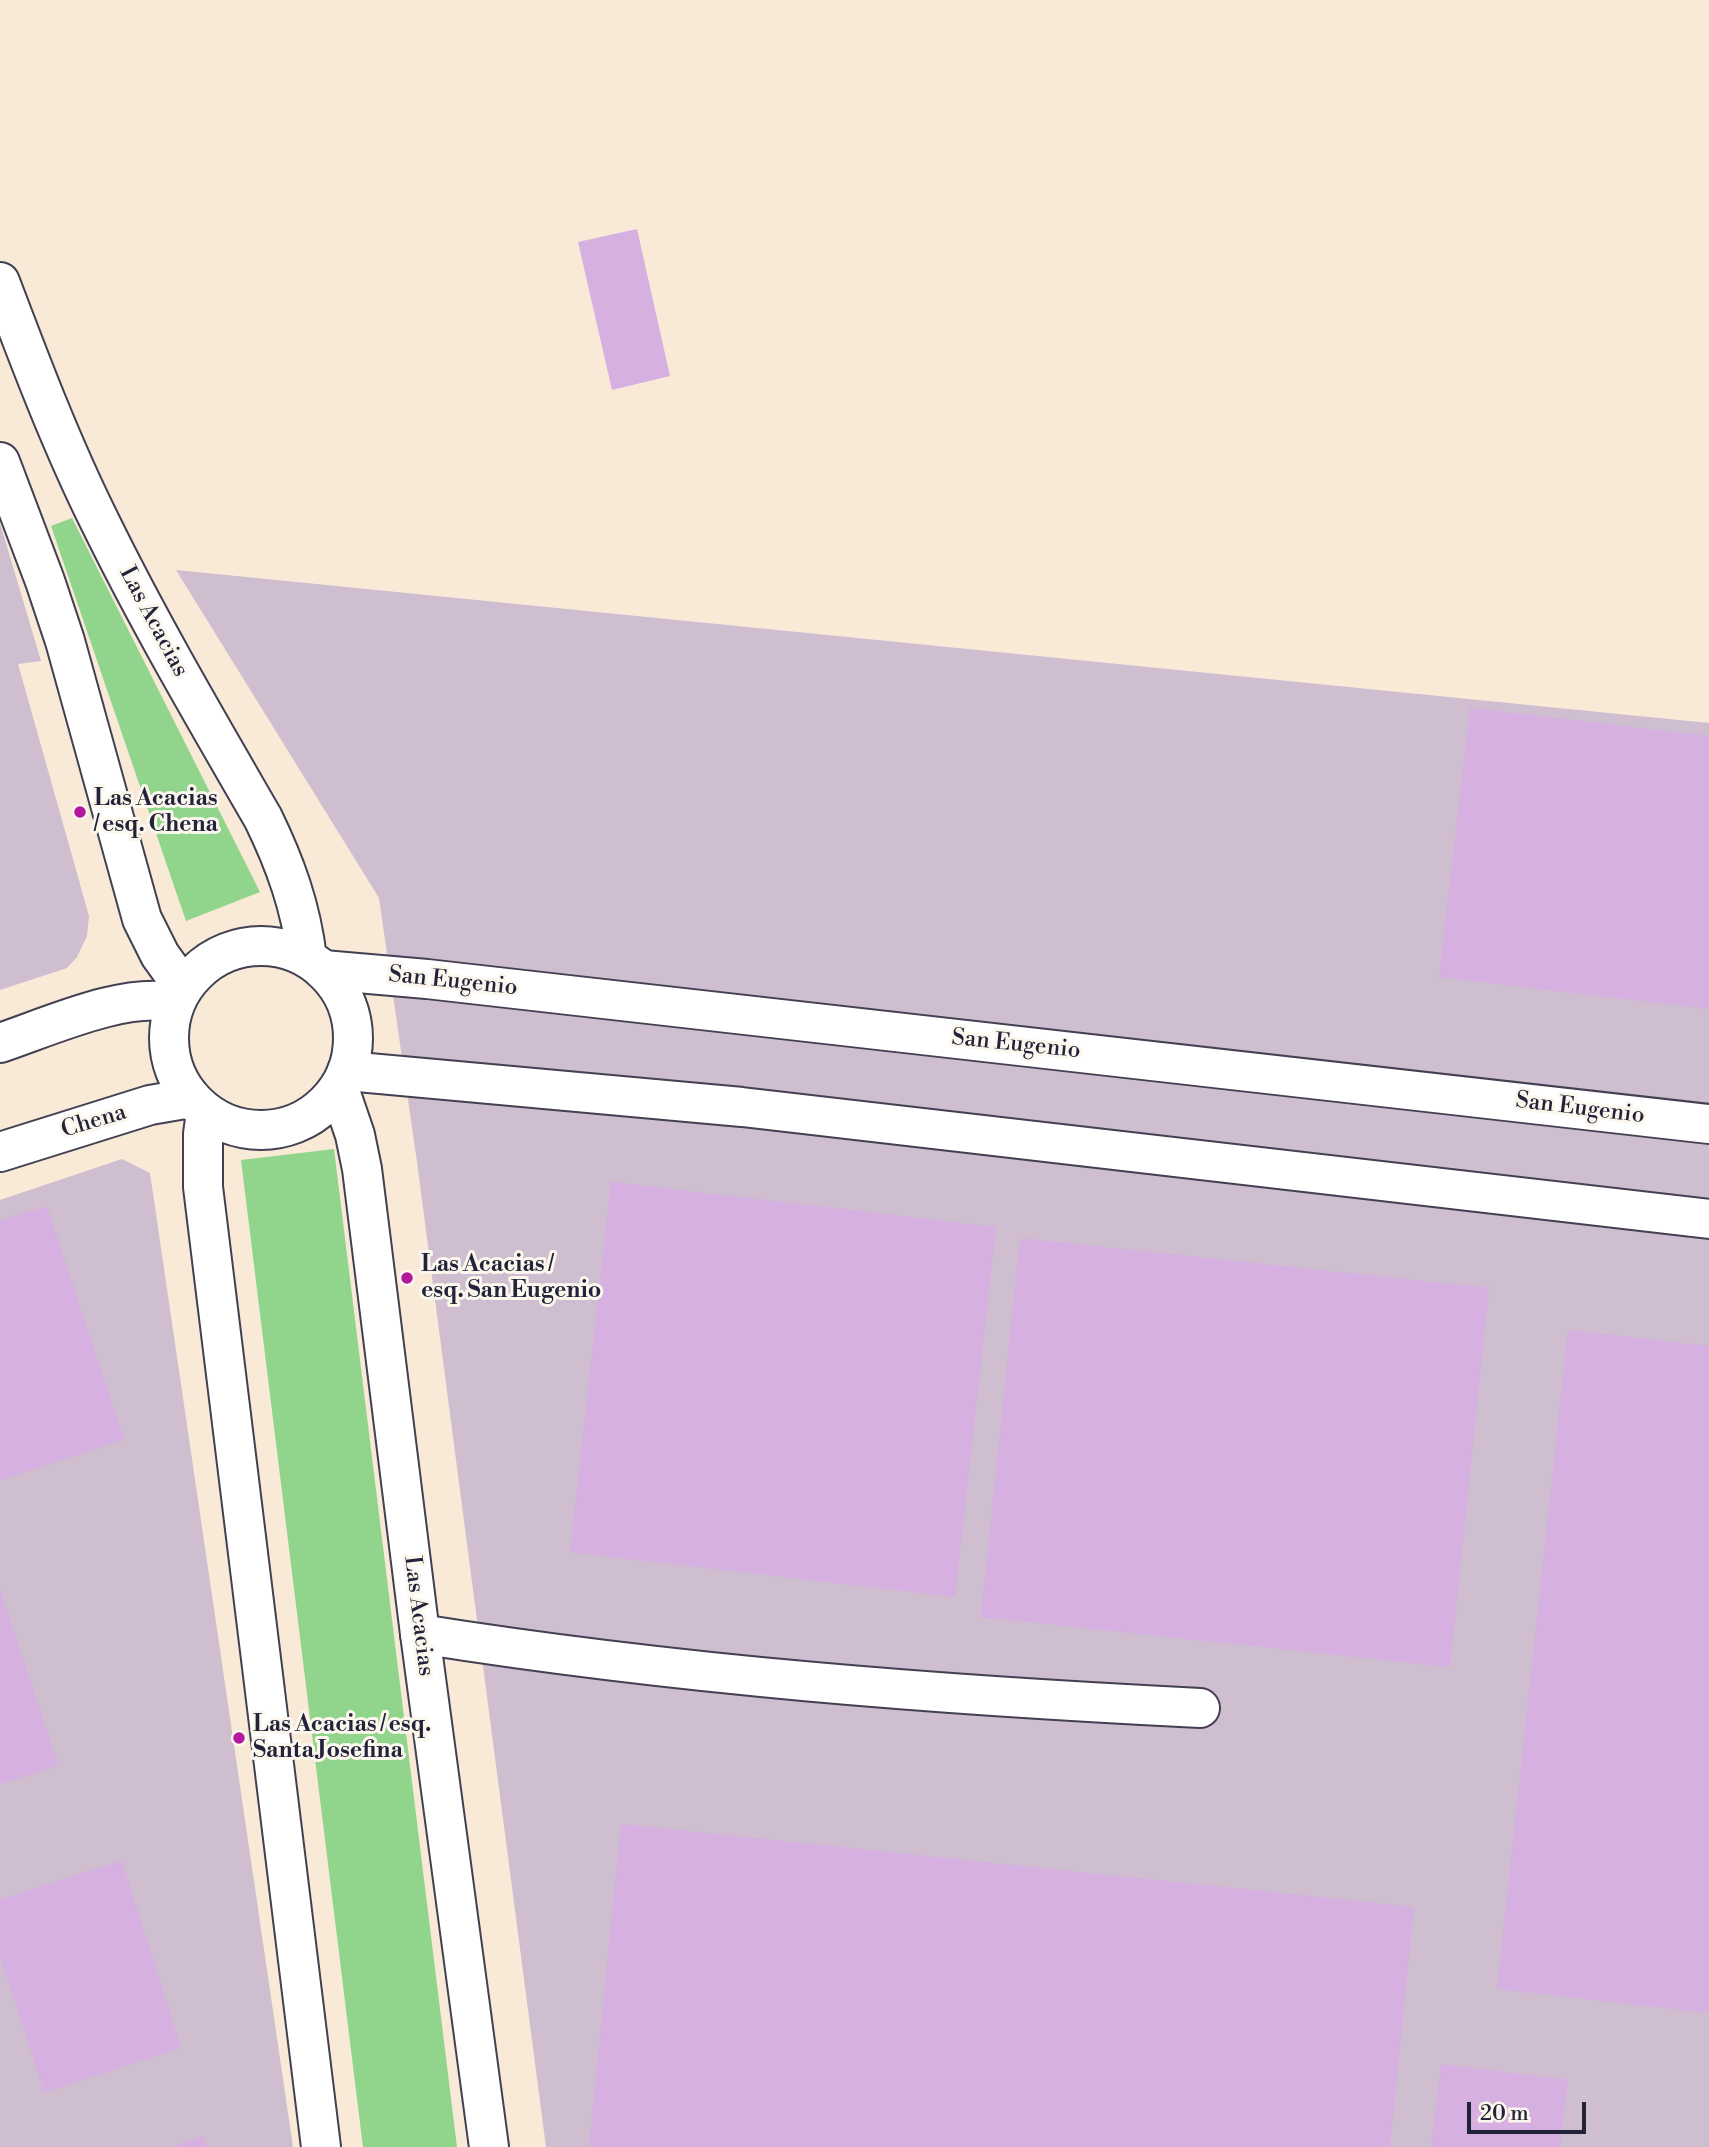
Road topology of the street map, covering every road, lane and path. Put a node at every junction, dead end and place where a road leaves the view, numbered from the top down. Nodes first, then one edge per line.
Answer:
1 (0, 282) edge
2 (0, 462) edge
3 (315, 964) junction
4 (179, 995) junction
5 (0, 1043) edge
6 (343, 1079) junction
7 (198, 1105) junction
8 (1709, 1124) edge
9 (0, 1152) edge
10 (1709, 1219) edge
11 (420, 1634) junction
12 (1200, 1708) dead end
13 (321, 2147) edge
14 (489, 2147) edge

1 - 3 main road, Las Acacias
2 - 4 main road
3 - 4 main road
3 - 6 main road
3 - 8 main road, San Eugenio
4 - 5 main road
4 - 7 main road
6 - 7 main road
6 - 10 main road
6 - 11 main road, Las Acacias
7 - 9 main road, Chena
7 - 13 main road
11 - 12 main road
11 - 14 main road, Las Acacias

